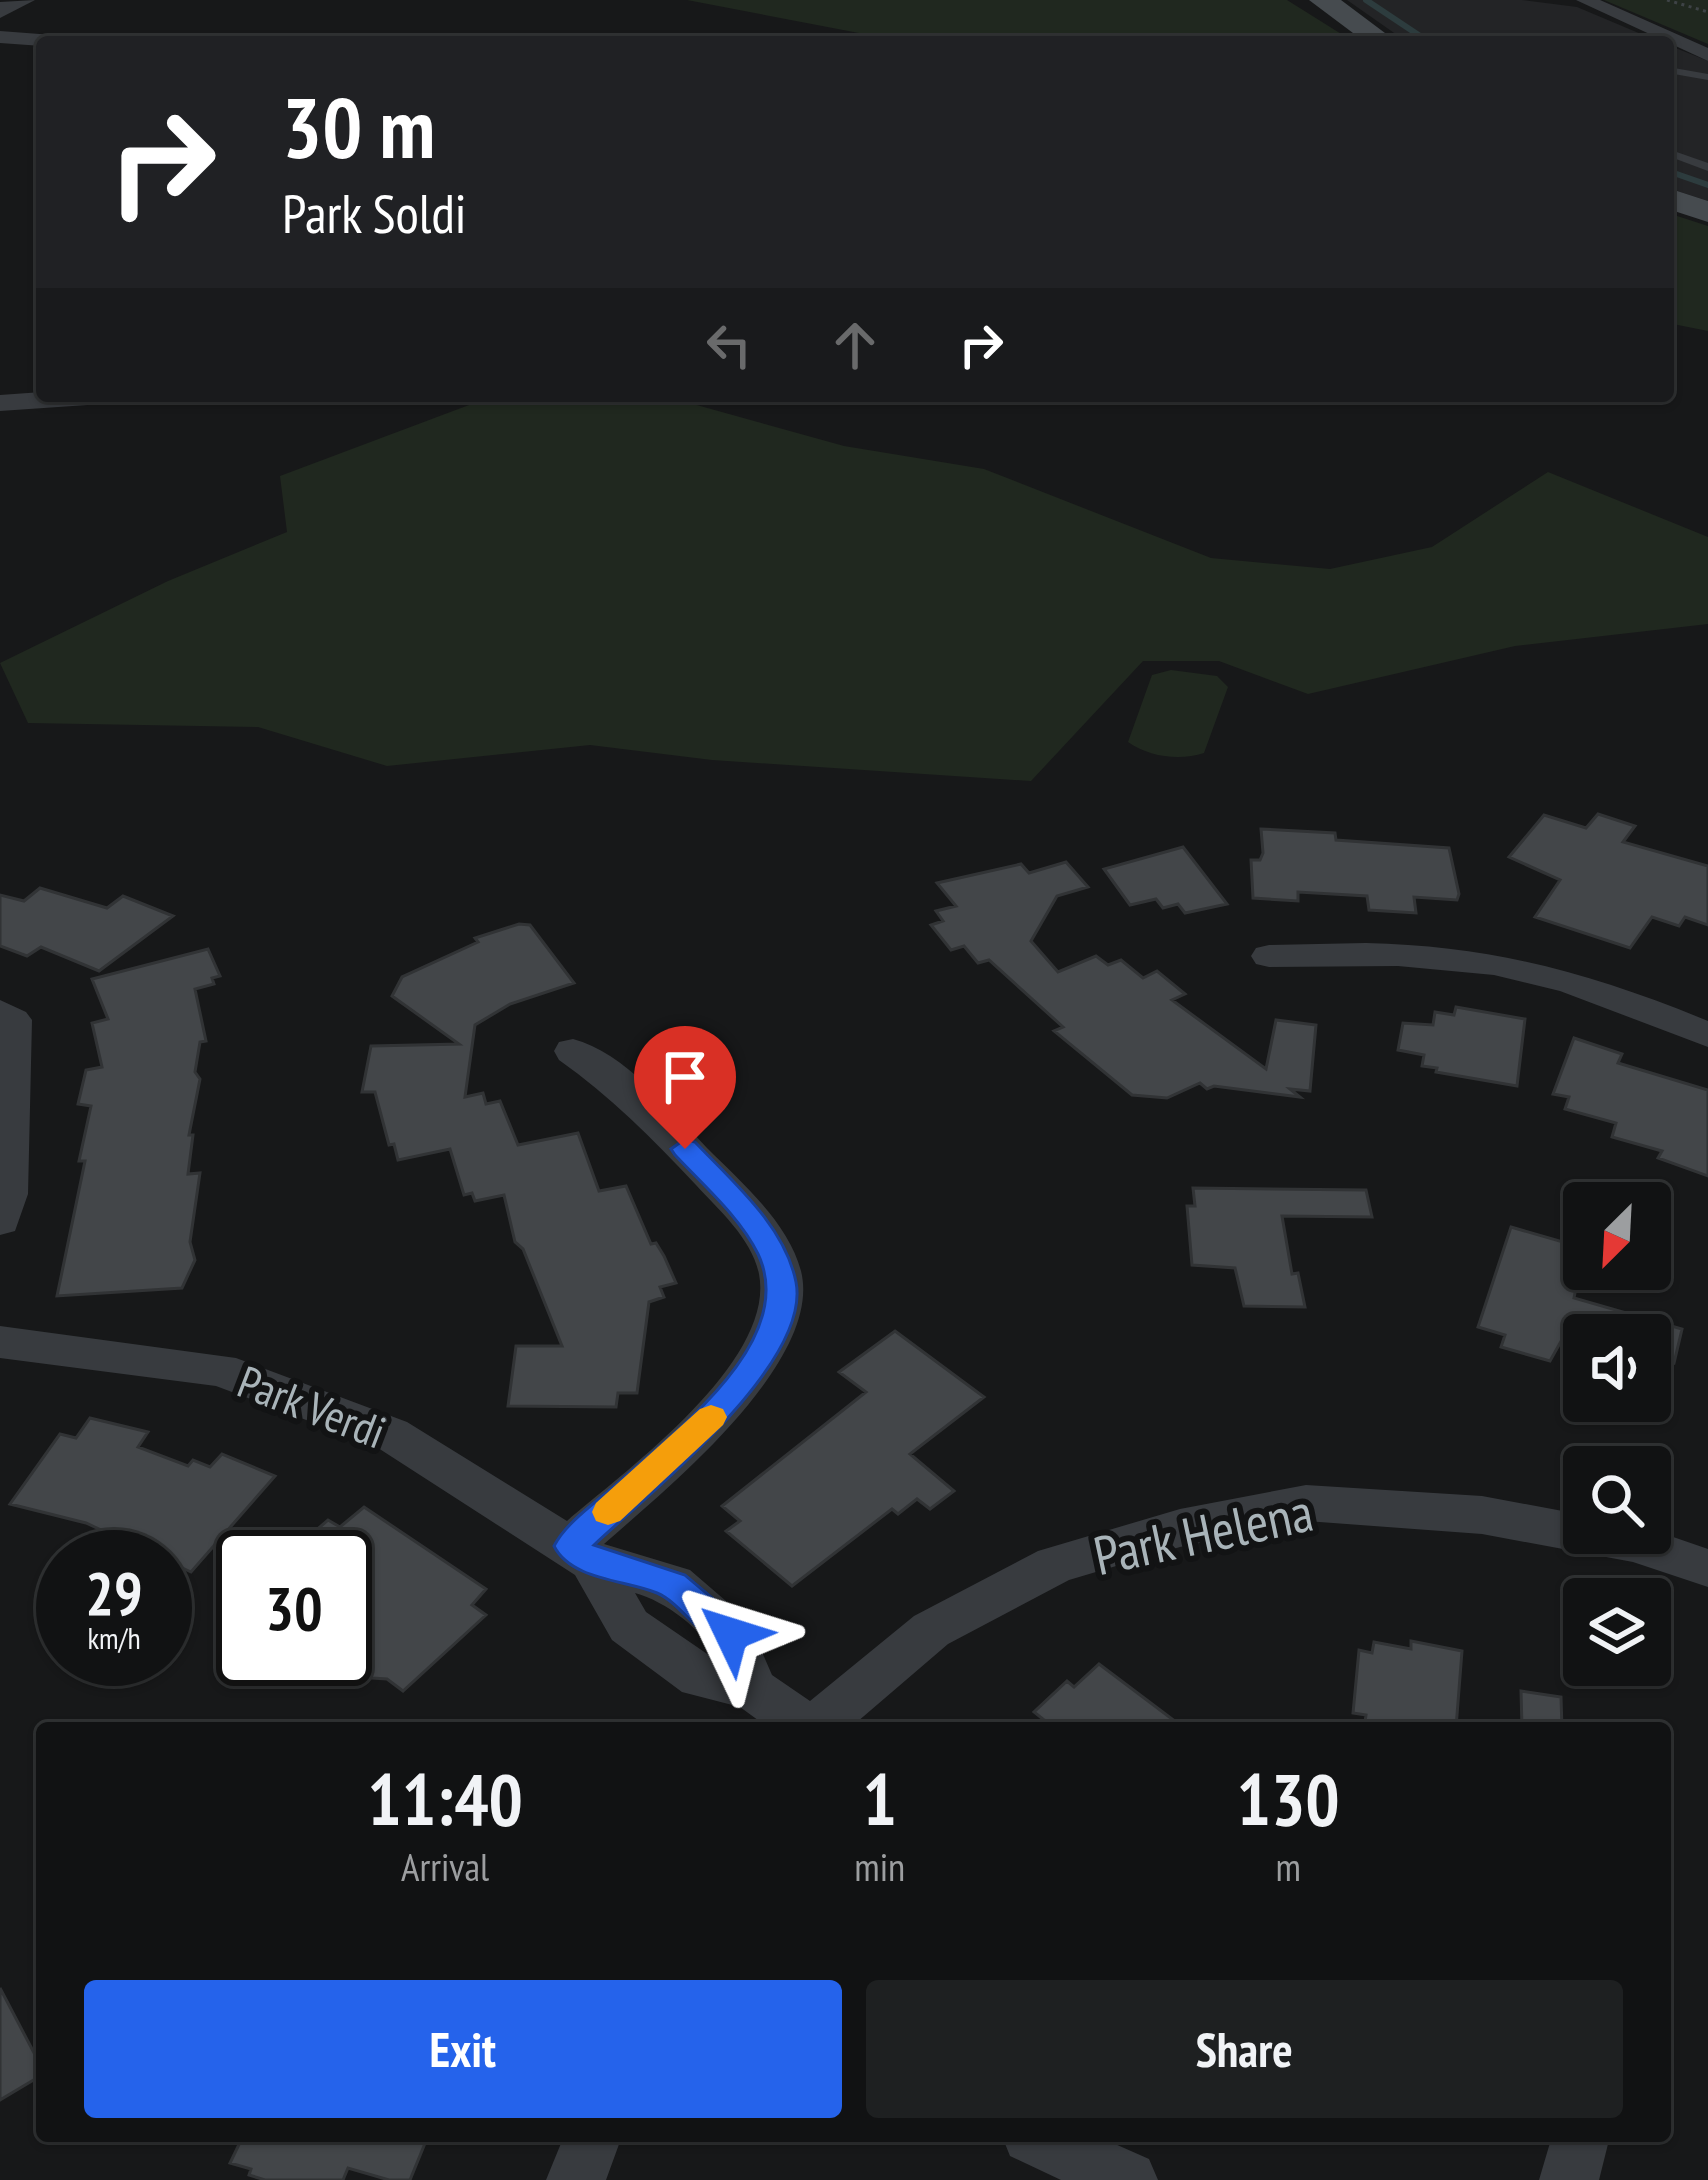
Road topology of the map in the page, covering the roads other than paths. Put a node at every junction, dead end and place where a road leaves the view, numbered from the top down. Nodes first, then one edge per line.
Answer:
1 (23, 0) edge
2 (1323, 0) edge
3 (1585, 0) edge
4 (0, 11) edge
5 (0, 25) edge
6 (51, 36) edge
7 (1374, 36) edge
8 (1664, 36) edge
9 (0, 37) edge
10 (36, 39) edge
11 (1674, 41) edge
12 (1708, 56) edge
13 (1674, 71) edge
14 (1708, 77) edge
15 (1674, 154) edge
16 (1708, 167) edge
17 (1674, 200) edge
18 (1708, 212) edge
19 (36, 401) edge
20 (0, 403) edge
21 (1269, 956) dead end
22 (0, 1012) edge
23 (1708, 1035) edge
24 (573, 1051) dead end
25 (0, 1221) edge
26 (0, 1342) edge
27 (581, 1554) junction
28 (1708, 1568) edge
29 (694, 1602) junction
30 (649, 1640) junction
31 (753, 1689) junction
32 (802, 1722) edge
33 (818, 1722) edge
34 (590, 2142) edge
35 (1044, 2142) edge
36 (1579, 2142) edge
37 (576, 2180) edge
38 (1127, 2180) edge
39 (1569, 2180) edge

1 - 4 street
2 - 7 main road
3 - 8 street
5 - 6 street
9 - 10 street
11 - 12 street
13 - 14 lane
15 - 16 lane
17 - 18 main road
19 - 20 street
21 - 23 street
22 - 25 street
24 - 27 street
26 - 27 street, Park Verdi
27 - 29 street, Park Verdi
27 - 30 street, Park Verdi
28 - 33 street, Park Helena
29 - 30 street
29 - 31 street, Park Verdi
30 - 31 street, Park Verdi
31 - 32 street, Park Verdi
34 - 37 street
35 - 38 street
36 - 39 street

